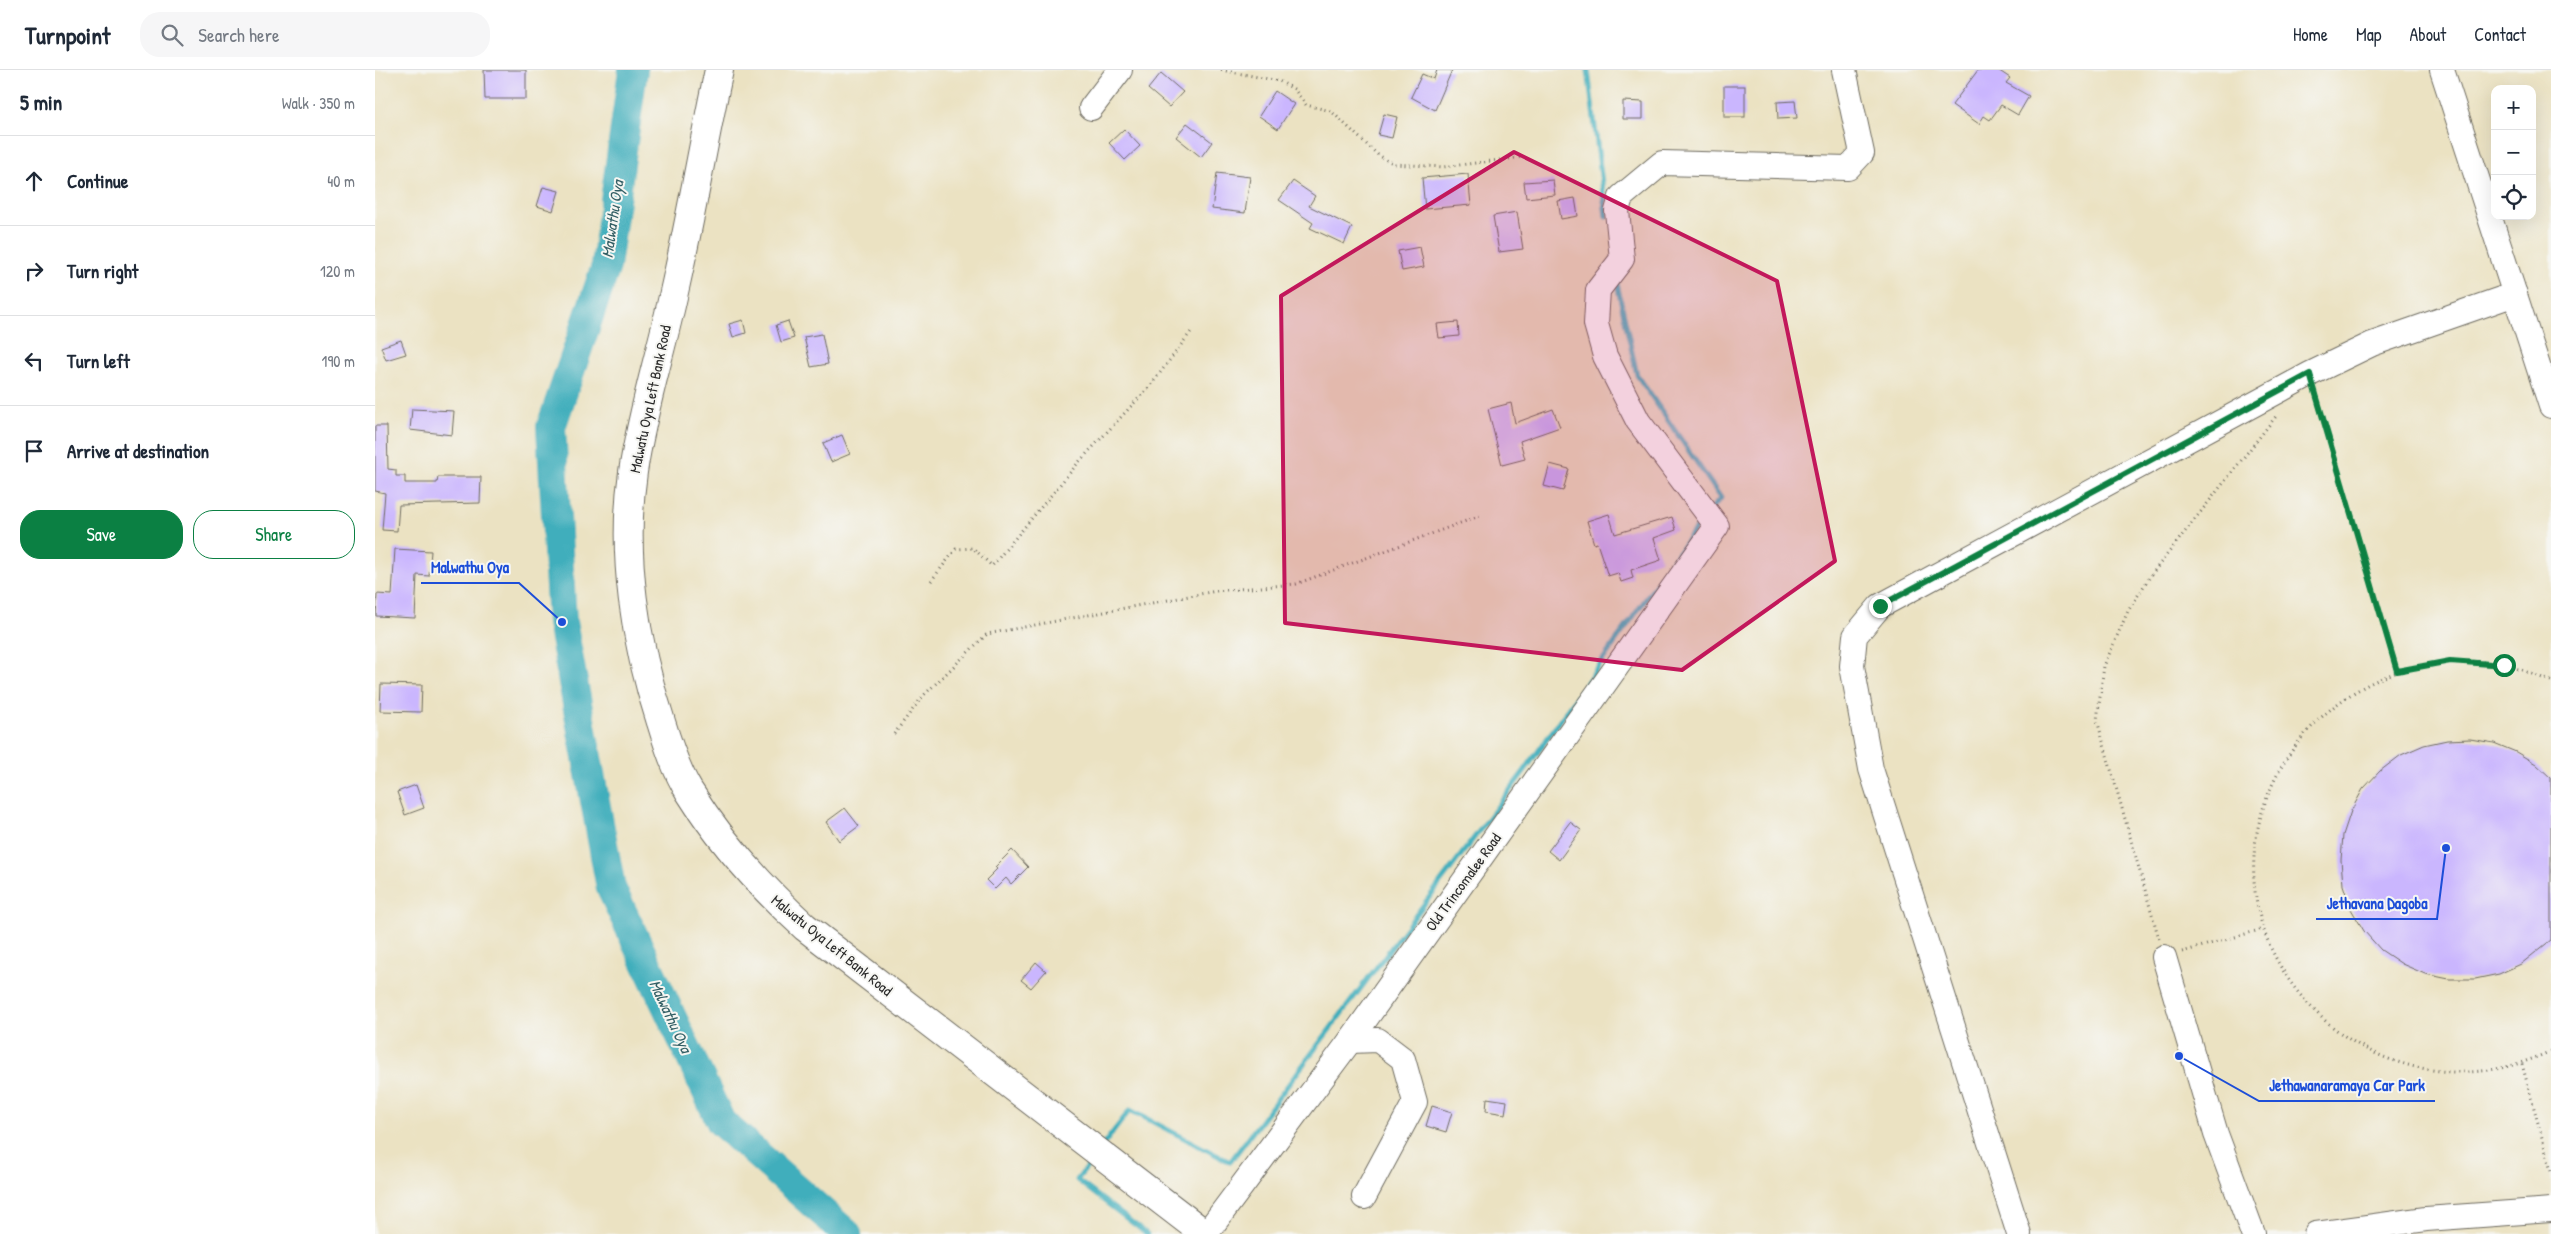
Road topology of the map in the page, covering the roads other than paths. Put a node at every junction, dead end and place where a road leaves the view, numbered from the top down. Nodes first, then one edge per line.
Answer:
1 (719, 70) edge
2 (1120, 70) edge
3 (1844, 70) edge
4 (2442, 70) edge
5 (1091, 108) dead end
6 (2515, 294) junction
7 (2551, 406) edge
8 (2164, 957) road end
9 (1350, 1041) junction
10 (1364, 1197) dead end
11 (2551, 1210) edge
12 (1206, 1234) edge
13 (2019, 1234) edge
14 (2253, 1234) edge
15 (2316, 1234) edge

1 - 12 main road, Malwatu Oya Left Bank Road
2 - 5 street
3 - 9 street, Old Trincomalee Road
4 - 6 street
6 - 7 street
6 - 13 street
8 - 14 street
9 - 10 street
9 - 12 street, Old Trincomalee Road
11 - 15 street

